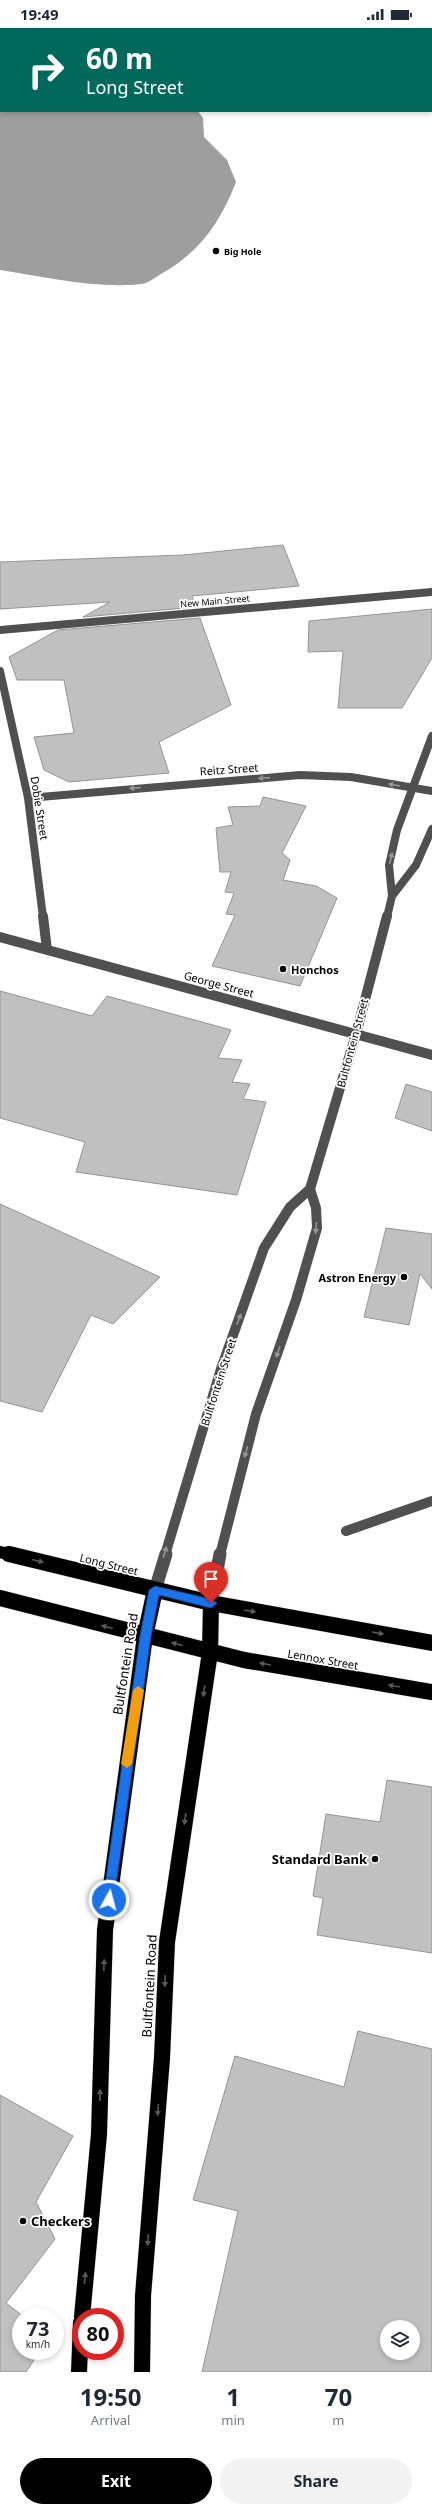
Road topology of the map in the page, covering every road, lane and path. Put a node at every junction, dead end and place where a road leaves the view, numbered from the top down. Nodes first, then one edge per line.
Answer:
1 (432, 592) edge
2 (0, 630) edge
3 (0, 671) edge
4 (432, 736) edge
5 (412, 788) junction
6 (432, 791) edge
7 (28, 798) junction
8 (432, 828) edge
9 (392, 896) junction
10 (0, 937) edge
11 (47, 950) junction
12 (356, 1034) junction
13 (432, 1055) edge
14 (310, 1190) junction
15 (432, 1501) edge
16 (346, 1531) dead end
17 (0, 1552) edge
18 (155, 1590) junction
19 (0, 1598) edge
20 (211, 1603) junction
21 (145, 1636) junction
22 (432, 1643) edge
23 (210, 1652) junction
24 (432, 1692) edge
25 (83, 2308) edge
26 (79, 2360) edge
27 (79, 2372) edge
28 (142, 2372) edge

1 - 2 street, New Main Street
3 - 7 street, Dobie Street
4 - 5 street, Bultfontein Street
5 - 6 street, Reitz Street
5 -> 7 street, Reitz Street
9 -> 5 street, Bultfontein Street
7 - 11 street, Dobie Street
8 - 9 street, Bultfontein Street
9 - 12 street, Bultfontein Street
10 - 11 street, George Street
11 - 12 street, George Street
12 - 13 street, George Street
12 - 14 street, Bultfontein Street
18 -> 14 street, Bultfontein Street
14 -> 20 street
15 - 16 street
17 -> 18 highway, Long Street
18 - 20 highway, Long Street
18 - 21 highway, Bultfontein Road
21 -> 19 highway
20 -> 22 highway
20 - 23 highway, Bultfontein Road
23 -> 21 highway
25 -> 21 highway, Bultfontein Road
24 -> 23 highway, Lennox Street
23 -> 28 highway, Bultfontein Road
26 - 27 highway

